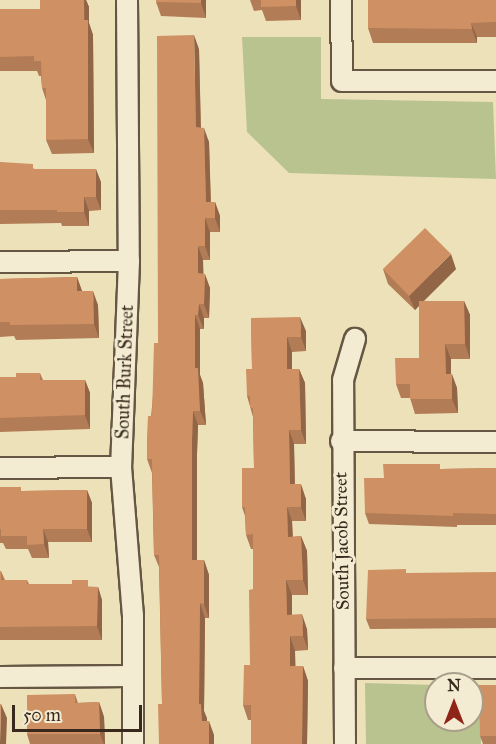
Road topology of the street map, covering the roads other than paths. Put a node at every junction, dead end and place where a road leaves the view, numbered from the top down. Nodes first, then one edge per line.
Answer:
1 (127, 0) edge
2 (341, 0) edge
3 (496, 81) edge
4 (129, 261) junction
5 (0, 262) edge
6 (355, 339) dead end
7 (341, 441) junction
8 (496, 442) edge
9 (121, 467) junction
10 (0, 468) edge
11 (344, 668) junction
12 (496, 668) edge
13 (133, 676) junction
14 (0, 677) edge
15 (133, 744) edge
16 (345, 744) edge

1 - 4 street, South Burk Street
2 - 3 street
4 - 5 street
4 - 9 street, South Burk Street
6 - 7 street, South Jacob Street
7 - 8 street
7 - 11 street, South Jacob Street
9 - 10 street
9 - 13 street, South Burk Street
11 - 12 street
11 - 16 street, South Jacob Street
13 - 14 street
13 - 15 street, South Burk Street

